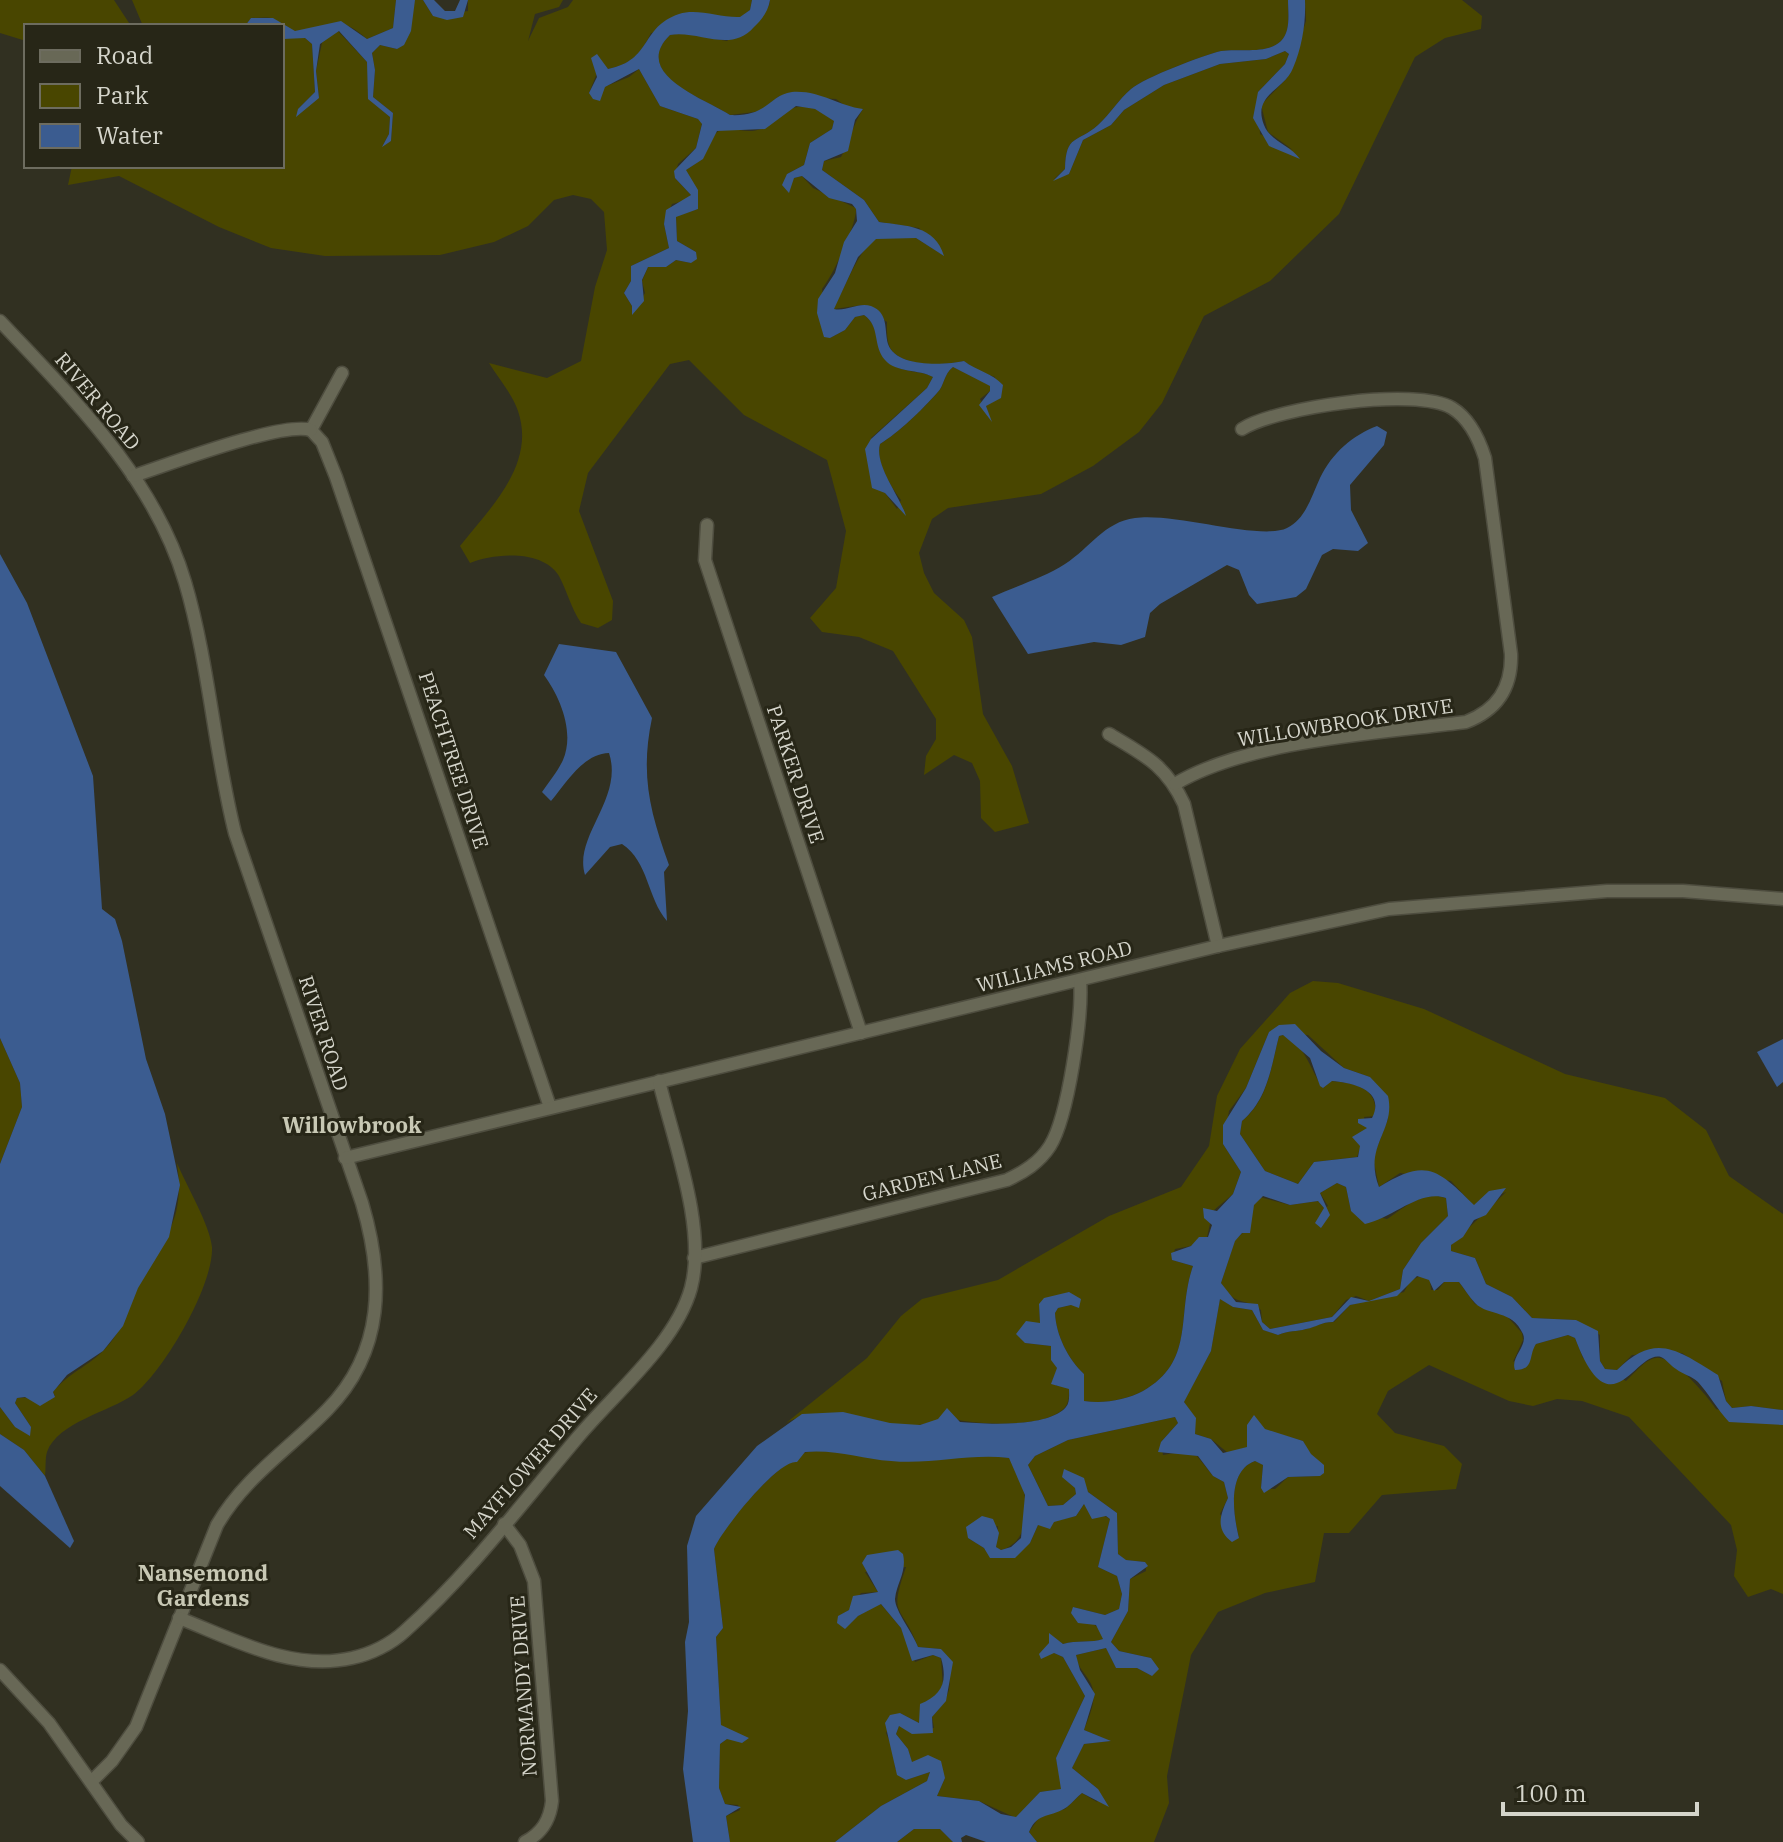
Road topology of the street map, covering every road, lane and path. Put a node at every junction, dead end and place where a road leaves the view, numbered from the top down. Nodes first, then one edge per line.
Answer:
1 (0, 321) edge
2 (342, 373) dead end
3 (1242, 429) dead end
4 (311, 430) junction
5 (133, 476) junction
6 (707, 525) dead end
7 (1109, 734) dead end
8 (1175, 784) junction
9 (1783, 899) edge
10 (1218, 946) junction
11 (1080, 980) junction
12 (861, 1033) junction
13 (659, 1081) junction
14 (550, 1107) junction
15 (345, 1158) junction
16 (694, 1258) junction
17 (504, 1524) junction
18 (179, 1618) junction
19 (0, 1670) edge
20 (91, 1782) junction
21 (138, 1842) edge
22 (525, 1842) edge

1 - 5 street, RIVER ROAD
2 - 4 street
3 - 8 street, WILLOWBROOK DRIVE
4 - 5 street
4 - 14 street, PEACHTREE DRIVE
5 - 15 street, RIVER ROAD
6 - 12 street, PARKER DRIVE
7 - 8 street
8 - 10 street
9 - 10 street, WILLIAMS ROAD
10 - 11 street, WILLIAMS ROAD
11 - 12 street, WILLIAMS ROAD
11 - 16 street, GARDEN LANE
12 - 13 street, WILLIAMS ROAD
13 - 14 street, WILLIAMS ROAD
13 - 16 street, MAYFLOWER DRIVE
14 - 15 street, WILLIAMS ROAD
15 - 18 street, RIVER ROAD
16 - 17 street, MAYFLOWER DRIVE
17 - 18 street, MAYFLOWER DRIVE
17 - 22 street, NORMANDY DRIVE
18 - 20 street, RIVER ROAD
19 - 20 street
20 - 21 street

